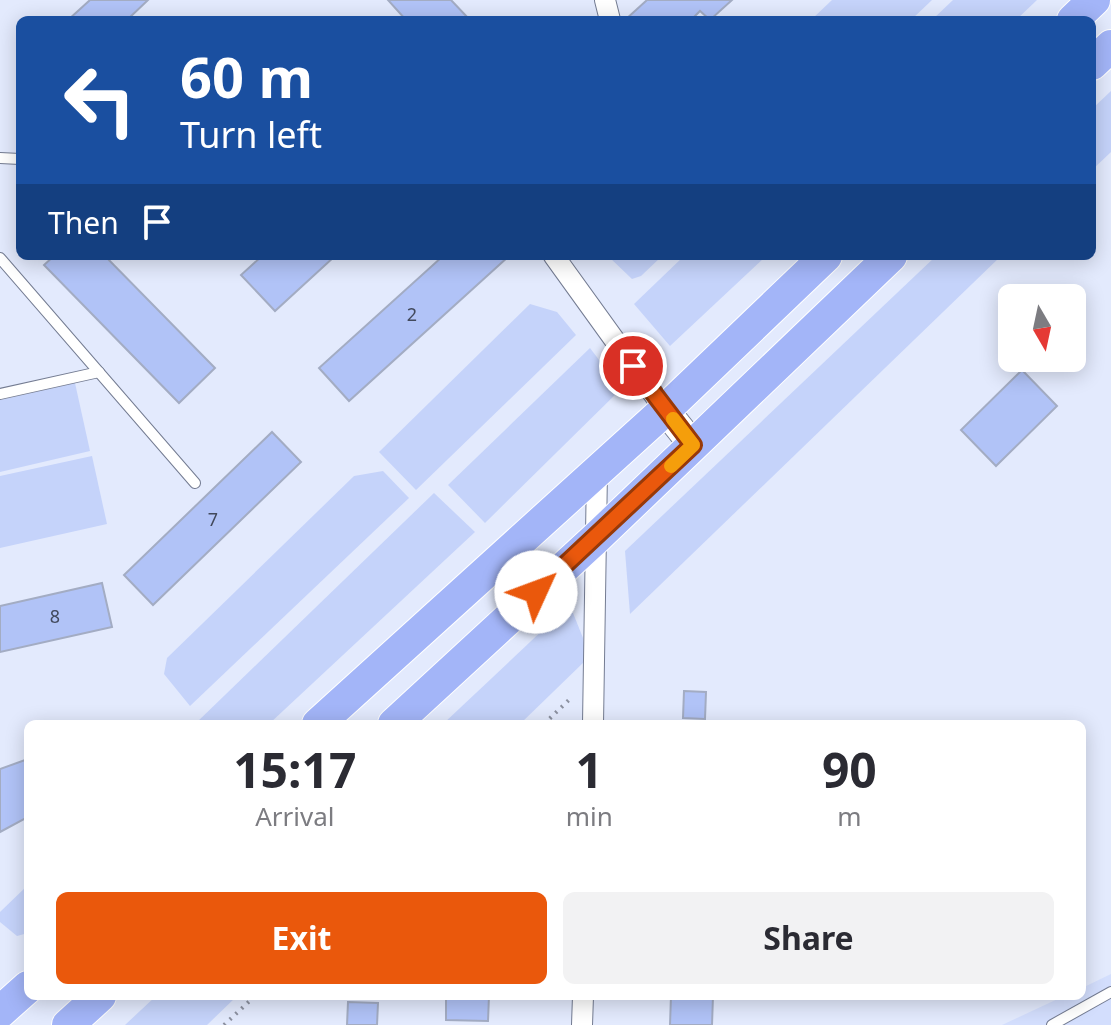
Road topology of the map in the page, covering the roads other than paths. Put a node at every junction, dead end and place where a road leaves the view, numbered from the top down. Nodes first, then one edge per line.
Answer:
1 (1094, 0) edge
2 (1077, 16) edge
3 (1111, 46) edge
4 (1096, 60) edge
5 (0, 258) edge
6 (557, 260) edge
7 (822, 260) edge
8 (887, 260) edge
9 (99, 372) junction
10 (0, 394) edge
11 (665, 410) junction
12 (693, 445) junction
13 (597, 471) junction
14 (195, 483) dead end
15 (595, 539) junction
16 (322, 720) edge
17 (398, 720) edge
18 (593, 720) edge
19 (24, 991) edge
20 (1111, 992) edge
21 (96, 1000) edge
22 (583, 1000) edge
23 (0, 1012) edge
24 (68, 1025) edge
25 (582, 1025) edge
26 (1052, 1025) edge

1 - 2 main road
3 - 4 main road
5 - 9 lane
6 - 11 street
7 - 11 main road
8 - 12 main road
9 - 10 lane
9 - 14 lane
11 - 12 main road
11 - 13 main road
12 - 15 main road
13 - 15 street
13 - 16 main road
15 - 17 main road
15 - 18 street
19 - 23 main road
20 - 26 lane
21 - 24 main road
22 - 25 street

